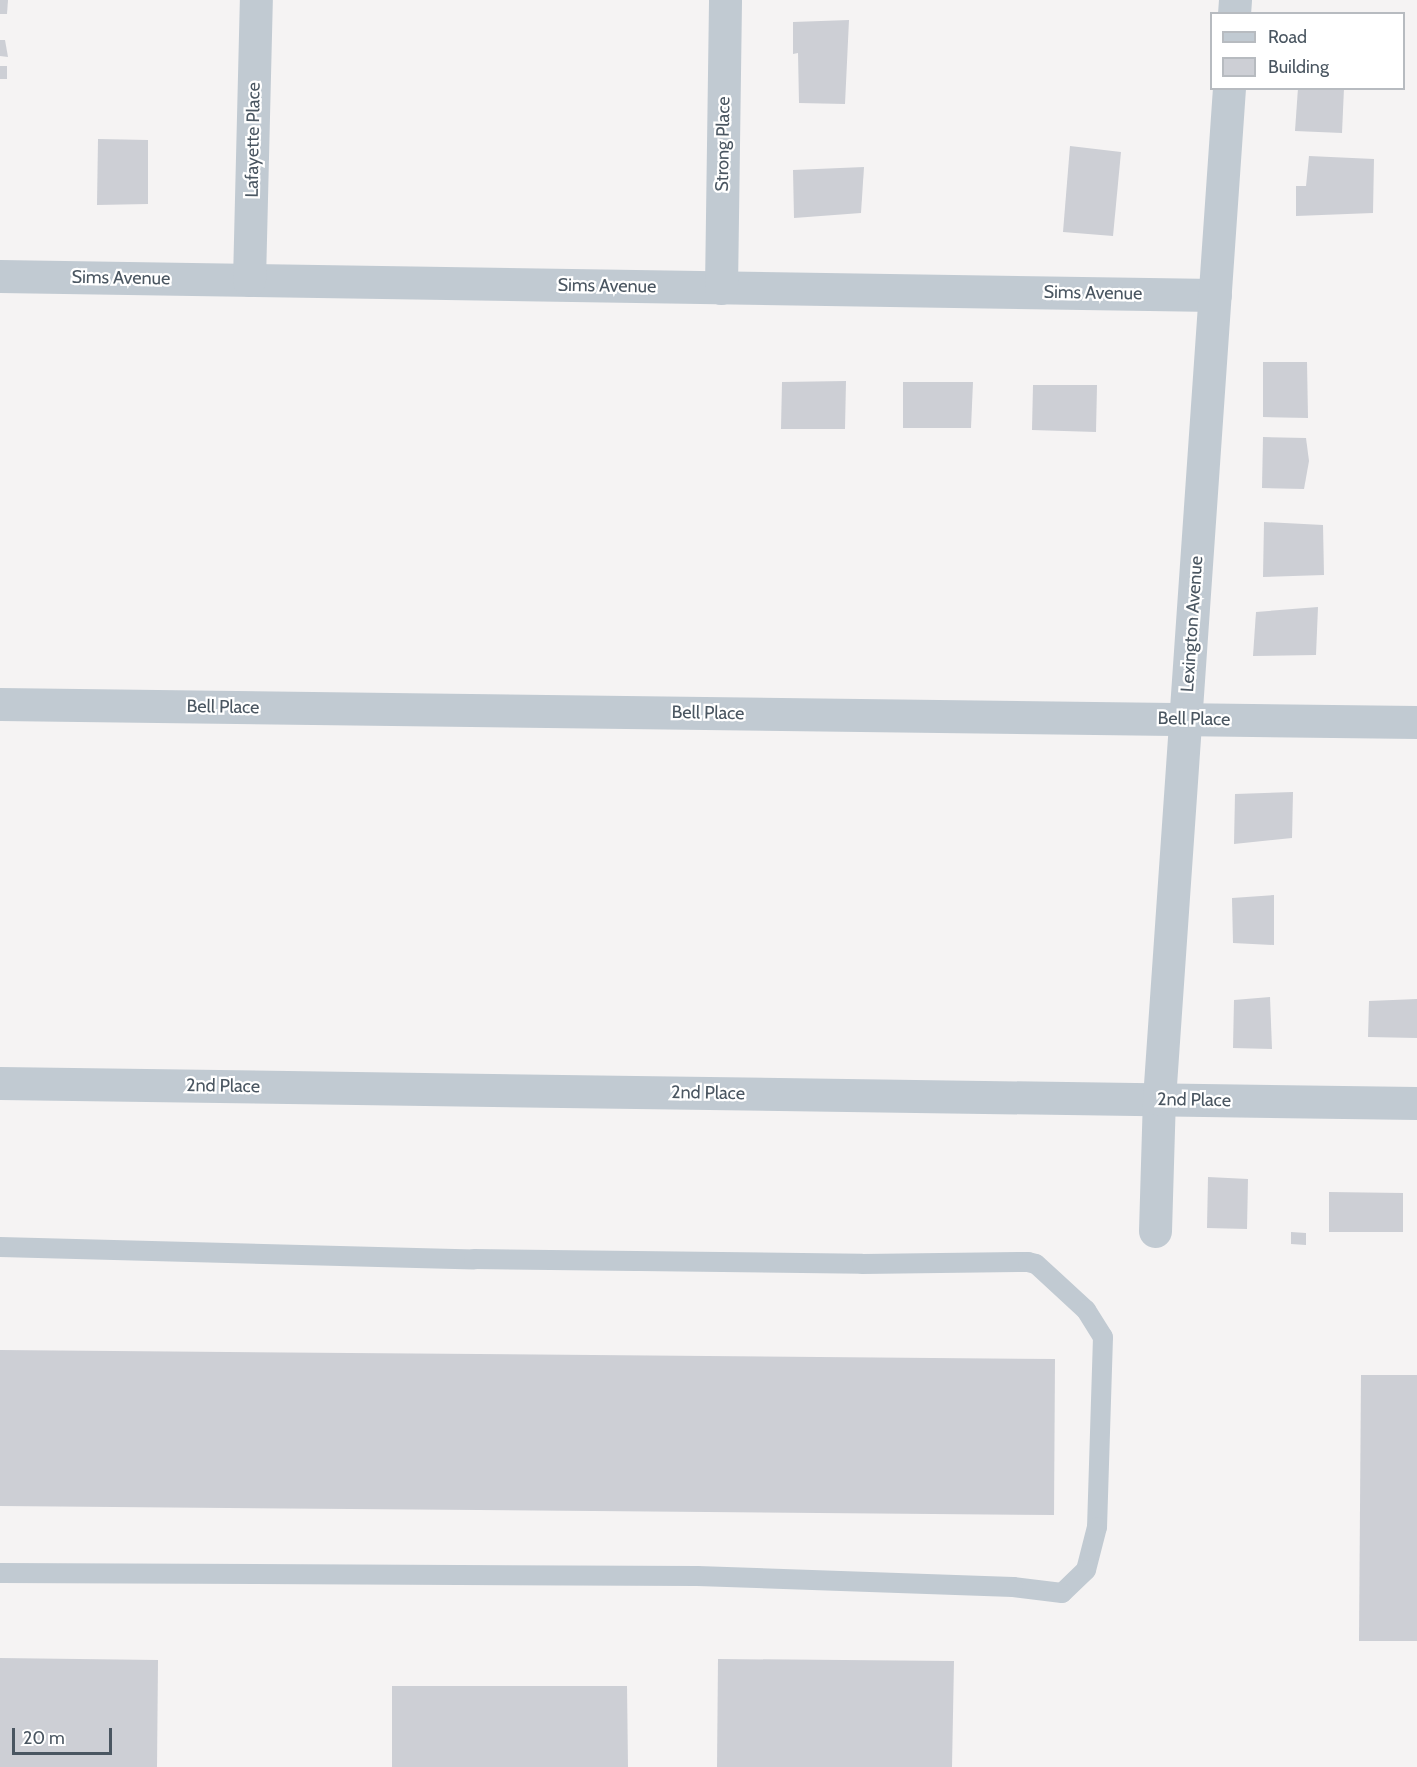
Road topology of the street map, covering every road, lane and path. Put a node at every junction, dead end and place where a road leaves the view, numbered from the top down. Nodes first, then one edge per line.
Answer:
1 (256, 0) edge
2 (725, 0) edge
3 (1229, 90) edge
4 (0, 276) edge
5 (249, 280) junction
6 (721, 288) junction
7 (1215, 296) junction
8 (0, 704) edge
9 (1185, 719) junction
10 (1417, 722) edge
11 (0, 1083) edge
12 (1160, 1100) junction
13 (1417, 1103) edge
14 (1155, 1231) dead end
15 (0, 1247) edge
16 (0, 1573) edge

1 - 5 street, Lafayette Place
2 - 6 street, Strong Place
3 - 7 street, Lexington Avenue
4 - 5 street, Sims Avenue
5 - 6 street, Sims Avenue
6 - 7 street, Sims Avenue
7 - 9 street, Lexington Avenue
8 - 9 street, Bell Place
9 - 10 street, Bell Place
9 - 12 street, Lexington Avenue
11 - 12 street, 2nd Place
12 - 13 street, 2nd Place
12 - 14 street, Lexington Avenue
15 - 16 lane

